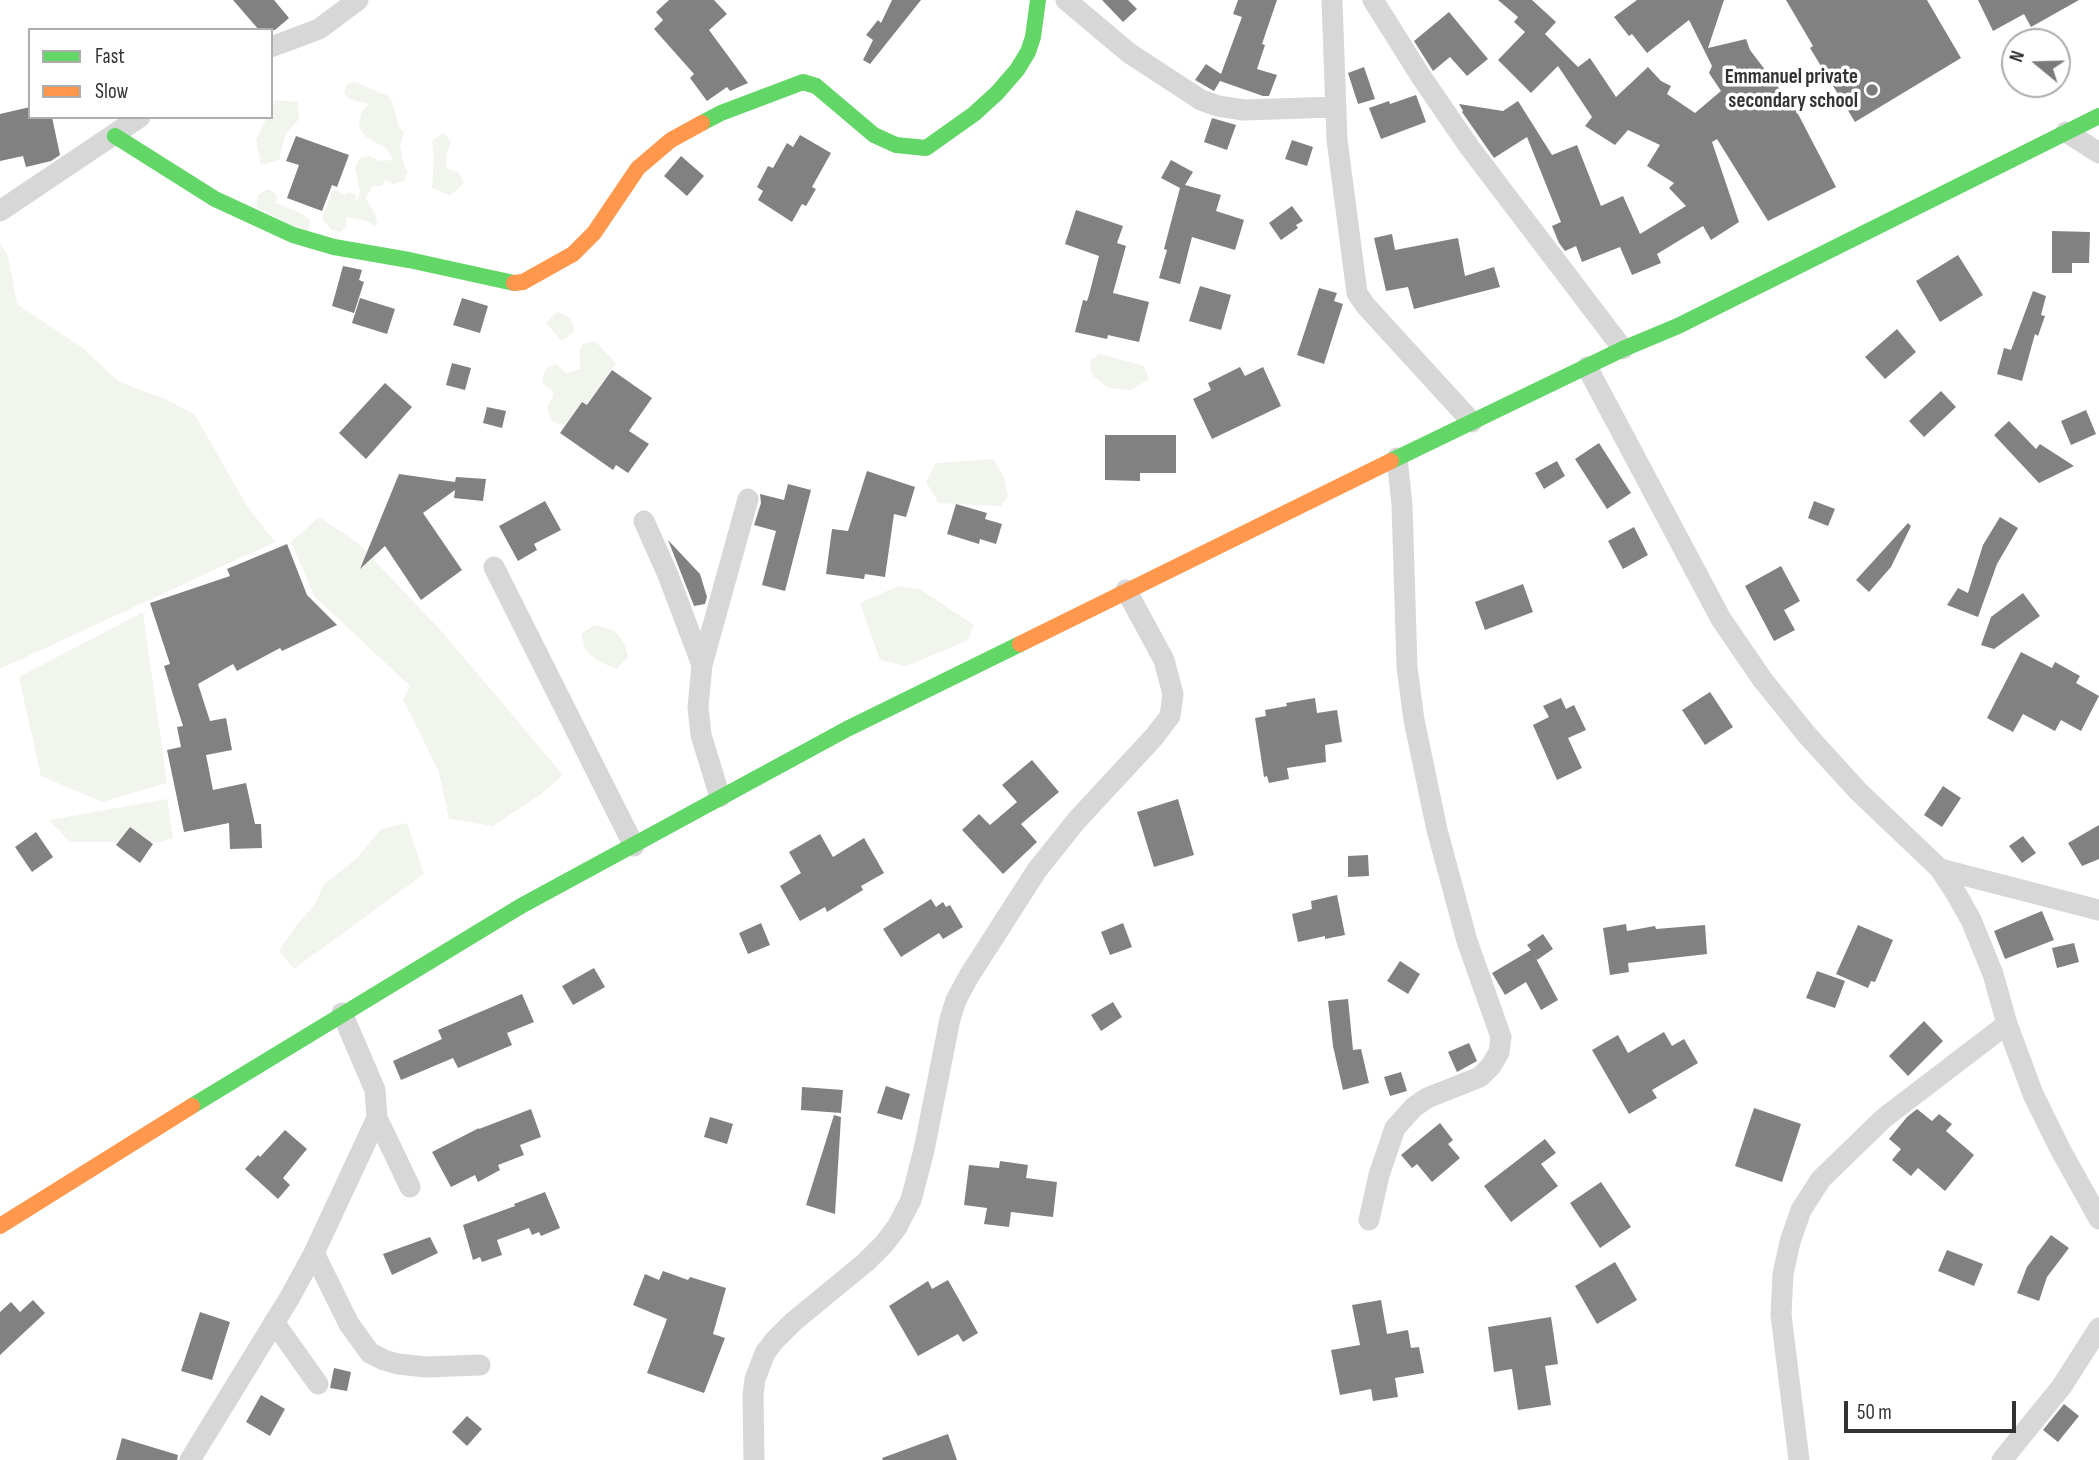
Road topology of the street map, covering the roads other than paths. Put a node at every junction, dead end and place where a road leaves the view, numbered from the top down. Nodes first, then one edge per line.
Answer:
1 (358, 0) edge
2 (1038, 0) edge
3 (1066, 0) edge
4 (1332, 0) edge
5 (1373, 0) edge
6 (273, 46) edge
7 (1335, 107) junction
8 (2099, 116) edge
9 (137, 119) edge
10 (2066, 132) junction
11 (116, 136) junction
12 (2099, 153) edge
13 (0, 211) edge
14 (1623, 349) junction
15 (1587, 367) junction
16 (1472, 422) junction
17 (1397, 458) junction
18 (748, 499) dead end
19 (644, 521) dead end
20 (494, 567) dead end
21 (1126, 590) junction
22 (702, 664) junction
23 (720, 797) junction
24 (634, 846) junction
25 (1940, 869) junction
26 (2099, 910) edge
27 (342, 1013) junction
28 (2007, 1024) junction
29 (377, 1118) junction
30 (410, 1187) dead end
31 (2099, 1219) edge
32 (1368, 1220) dead end
33 (0, 1226) edge
34 (314, 1253) junction
35 (274, 1322) junction
36 (2099, 1328) edge
37 (480, 1365) dead end
38 (318, 1384) dead end
39 (190, 1460) edge
40 (754, 1460) edge
41 (1799, 1460) edge
42 (2002, 1460) edge

1 - 6 street
2 - 11 main road
3 - 7 street
4 - 7 street
5 - 14 street
7 - 16 street
8 - 10 main road
9 - 11 street
10 - 12 street
10 - 14 main road
11 - 13 street
14 - 15 main road
15 - 16 main road
15 - 25 street
16 - 17 main road
17 - 21 main road
17 - 32 street
18 - 22 street
19 - 22 street
20 - 24 street
21 - 23 main road
21 - 40 street
22 - 23 street
23 - 24 main road
24 - 27 main road
25 - 26 street
25 - 28 street
27 - 29 street
27 - 33 main road
28 - 31 street
28 - 41 street
29 - 30 street
29 - 34 street
34 - 35 street
34 - 37 street
35 - 38 street
35 - 39 street
36 - 42 street

